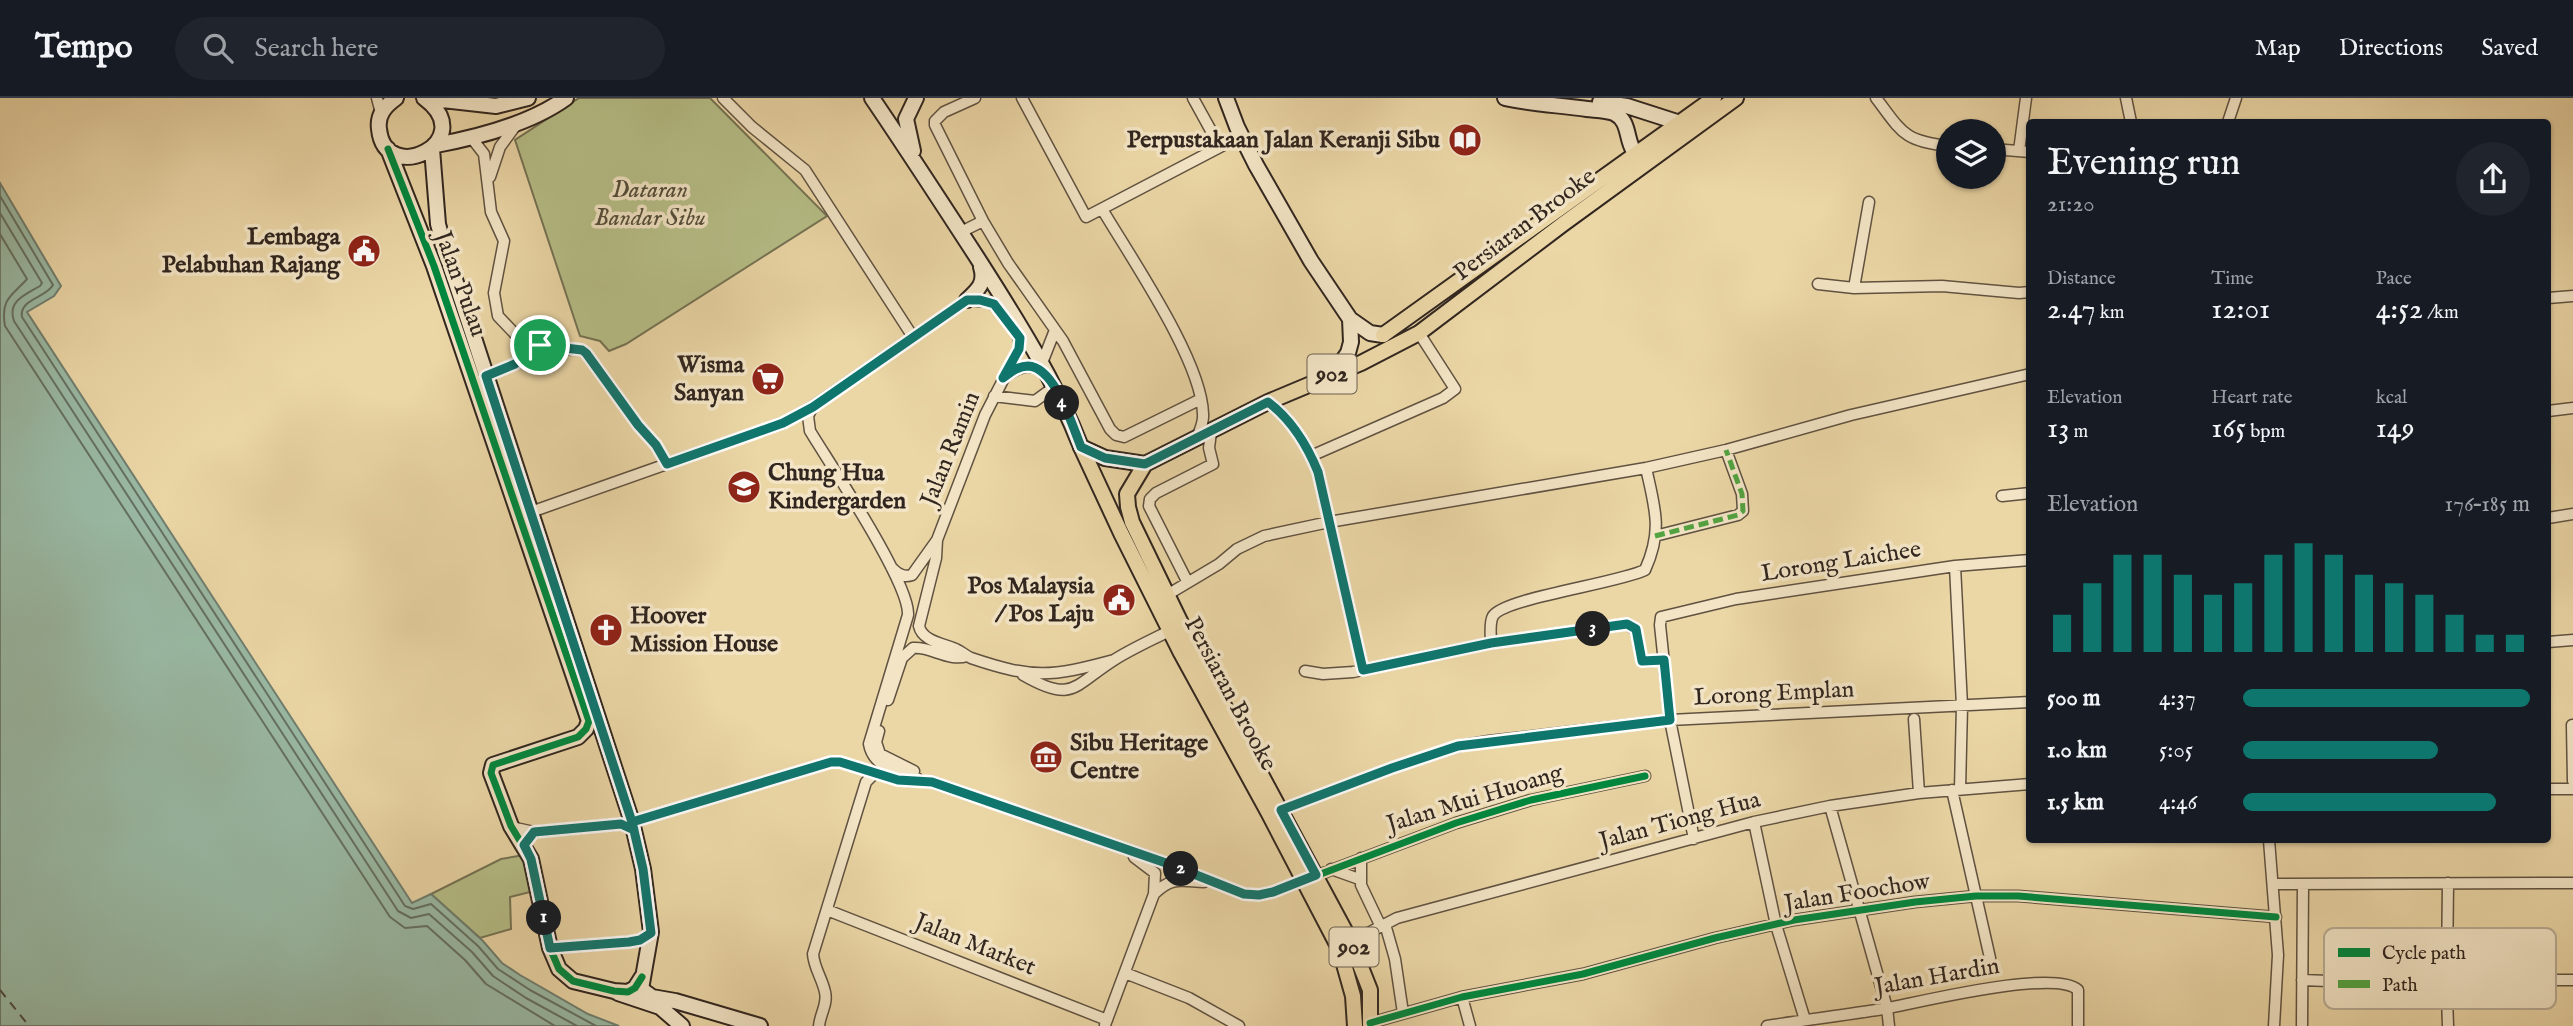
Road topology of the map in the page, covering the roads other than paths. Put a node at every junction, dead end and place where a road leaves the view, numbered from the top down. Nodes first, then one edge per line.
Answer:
1 (377, 98) edge
2 (396, 98) edge
3 (425, 98) edge
4 (528, 98) edge
5 (566, 98) edge
6 (723, 98) edge
7 (872, 98) edge
8 (916, 98) edge
9 (975, 98) edge
10 (1022, 98) edge
11 (1193, 98) edge
12 (1505, 98) edge
13 (1566, 98) edge
14 (1714, 98) edge
15 (1736, 98) edge
16 (1876, 98) edge
17 (2026, 98) edge
18 (2126, 98) edge
19 (2235, 98) edge
20 (1227, 99) edge
21 (1637, 109) junction
22 (381, 113) junction
23 (2130, 119) edge
24 (2229, 119) edge
25 (518, 122) junction
26 (1680, 123) junction
27 (1626, 124) junction
28 (470, 136) junction
29 (1241, 136) junction
30 (1936, 144) edge
31 (434, 147) junction
32 (1220, 147) junction
33 (388, 149) junction
34 (2006, 150) edge
35 (2024, 152) edge
36 (1643, 157) junction
37 (916, 163) junction
38 (488, 183) junction
39 (1868, 202) dead end
40 (1102, 209) junction
41 (983, 221) junction
42 (961, 232) junction
43 (976, 256) junction
44 (1818, 284) dead end
45 (1854, 288) junction
46 (2026, 292) edge
47 (2573, 296) edge
48 (2551, 298) edge
49 (967, 300) junction
50 (1350, 319) junction
51 (1055, 330) junction
52 (1419, 333) junction
53 (1383, 335) joint
54 (913, 337) junction
55 (540, 345) junction
56 (1047, 373) junction
57 (1334, 373) junction
58 (2026, 375) edge
59 (486, 376) junction
60 (1003, 378) junction
61 (994, 396) junction
62 (1201, 400) junction
63 (1268, 402) junction
64 (813, 407) junction
65 (2573, 408) edge
66 (2551, 411) edge
67 (783, 423) junction
68 (810, 431) junction
69 (1211, 432) junction
70 (1196, 440) junction
71 (1081, 447) junction
72 (1726, 450) junction
73 (1311, 456) junction
74 (667, 464) junction
75 (1145, 464) junction
76 (1646, 468) junction
77 (2026, 493) edge
78 (2002, 496) dead end
79 (531, 512) junction
80 (2573, 514) edge
81 (2551, 518) edge
82 (1329, 522) junction
83 (1656, 536) junction
84 (937, 540) junction
85 (2026, 560) edge
86 (1955, 566) junction
87 (891, 567) junction
88 (1187, 581) junction
89 (1167, 595) junction
90 (1176, 628) junction
91 (2573, 640) edge
92 (2551, 642) edge
93 (1491, 643) junction
94 (967, 656) junction
95 (1114, 660) junction
96 (1664, 660) junction
97 (1363, 670) junction
98 (1305, 671) dead end
99 (1019, 673) junction
100 (2026, 702) edge
101 (1962, 706) junction
102 (1914, 719) dead end
103 (1670, 720) junction
104 (2572, 725) edge
105 (578, 737) junction
106 (610, 752) junction
107 (860, 768) junction
108 (875, 773) junction
109 (1645, 776) dead end
110 (927, 781) junction
111 (2573, 781) edge
112 (866, 782) junction
113 (2026, 784) edge
114 (1956, 789) junction
115 (2551, 789) edge
116 (2573, 789) edge
117 (1919, 793) junction
118 (626, 801) junction
119 (1829, 806) junction
120 (1281, 810) junction
121 (1754, 822) junction
122 (615, 824) junction
123 (633, 826) junction
124 (511, 827) junction
125 (534, 832) junction
126 (1694, 839) junction
127 (2269, 843) edge
128 (524, 845) junction
129 (1125, 850) junction
130 (1361, 858) junction
131 (1319, 874) junction
132 (1359, 879) junction
133 (1211, 883) junction
134 (2273, 884) junction
135 (2303, 884) junction
136 (2448, 884) junction
137 (2573, 884) edge
138 (1154, 894) junction
139 (1976, 896) junction
140 (827, 909) junction
141 (1859, 910) junction
142 (2276, 917) junction
143 (1776, 925) junction
144 (1383, 926) junction
145 (2447, 928) edge
146 (651, 933) junction
147 (1351, 942) junction
148 (550, 948) junction
149 (1990, 958) dead end
150 (1125, 973) junction
151 (642, 977) junction
152 (2302, 980) junction
153 (2324, 981) edge
154 (614, 991) junction
155 (1462, 997) junction
156 (1886, 1008) junction
157 (1403, 1013) junction
158 (1805, 1020) junction
159 (722, 1021) edge
160 (1106, 1023) edge
161 (1365, 1025) edge
162 (1781, 1025) edge
163 (682, 1026) edge
164 (760, 1026) edge
165 (819, 1026) edge
166 (1239, 1026) edge
167 (1470, 1026) edge
168 (1767, 1026) edge
169 (1889, 1026) edge
170 (2078, 1026) edge
171 (2274, 1026) edge
172 (2301, 1026) edge

1 - 22 street
2 - 22 street
3 - 4 street
3 - 31 street, Jalan Pulau
5 - 25 street
6 - 54 street
7 - 37 street
8 - 37 street
9 - 41 street
10 - 40 street
11 - 32 street
12 - 27 street
13 - 21 street
14 - 26 main road, Persiaran Brooke / 902
15 - 36 main road, Persiaran Brooke / 902
16 - 30 street
17 - 35 street
18 - 23 street
19 - 24 street
20 - 29 street
21 - 26 street
21 - 27 street
22 - 33 street, Jalan Pulau
25 - 28 street
25 - 38 street
26 - 36 main road, Persiaran Brooke / 902
27 - 36 street
28 - 31 street
28 - 38 street
29 - 32 street
29 - 50 street
31 - 33 street
31 - 59 street, Jalan Pulau
32 - 40 street
33 - 105 street, Jalan Pulau
34 - 35 street
36 - 52 main road, Persiaran Brooke / 902
36 - 53 main road, Persiaran Brooke / 902
37 - 42 street
38 - 55 street
39 - 45 street
40 - 62 street
41 - 42 street
41 - 51 street
42 - 43 street
43 - 49 street
43 - 56 street
44 - 45 street
45 - 46 street
47 - 48 street
49 - 54 street
49 - 60 street, Jalan Ramin
50 - 53 street
50 - 57 street
51 - 56 street
51 - 62 street
52 - 57 main road, Persiaran Brooke / 902
52 - 73 street
54 - 64 street
55 - 59 street
55 - 74 street
56 - 60 street
56 - 61 street
56 - 71 street
57 - 63 main road, Persiaran Brooke / 902
58 - 72 street
59 - 79 street, Jalan Pulau
60 - 61 street, Jalan Ramin
61 - 84 street, Jalan Ramin
62 - 70 street
63 - 69 main road, Persiaran Brooke / 902
63 - 73 street
64 - 67 street
64 - 68 street
65 - 66 street
67 - 68 street
67 - 74 street
68 - 87 street
69 - 70 main road, Persiaran Brooke / 902
69 - 88 street
70 - 75 main road, Persiaran Brooke / 902
71 - 75 main road
71 - 90 main road, Persiaran Brooke / 902
72 - 76 street
72 - 83 street
73 - 82 street
74 - 79 street
75 - 89 main road, Persiaran Brooke / 902
76 - 82 street
76 - 83 street
77 - 78 street
79 - 106 street, Jalan Pulau
80 - 81 street
82 - 88 street
82 - 97 street
83 - 93 street
84 - 87 street, Jalan Ramin
84 - 94 street
85 - 86 street, Lorong Laichee
86 - 96 street, Lorong Laichee
86 - 101 street
87 - 110 street
88 - 89 street
89 - 90 main road, Persiaran Brooke / 902
90 - 95 street
90 - 120 main road, Persiaran Brooke / 902
90 - 131 main road, Persiaran Brooke / 902
91 - 92 street
93 - 96 street
93 - 97 street
94 - 99 street
94 - 110 street
95 - 99 street
95 - 99 street
96 - 103 street
97 - 98 street
100 - 101 street, Lorong Emplan
101 - 103 street, Lorong Emplan
101 - 114 street
102 - 117 street
103 - 120 street, Lorong Emplan
103 - 126 street
104 - 111 street
105 - 106 street
105 - 124 street
106 - 118 street, Jalan Pulau
107 - 108 street
107 - 112 street
107 - 123 street
108 - 110 street
108 - 112 street
109 - 130 street, Jalan Mui Huoang
110 - 129 street
112 - 140 street
113 - 114 street, Jalan Tiong Hua
114 - 117 street, Jalan Tiong Hua
114 - 139 street
115 - 116 street
117 - 119 street, Jalan Tiong Hua
118 - 122 street
118 - 123 street, Jalan Pulau
119 - 121 street, Jalan Tiong Hua
119 - 141 street
120 - 131 main road, Persiaran Brooke / 902
121 - 126 street, Jalan Tiong Hua
121 - 143 street
122 - 123 street
122 - 125 street
123 - 146 street, Jalan Pulau
124 - 125 street
124 - 128 street
125 - 128 street
126 - 144 street, Jalan Tiong Hua
127 - 134 street
128 - 148 street
129 - 133 street
129 - 138 street
130 - 131 street, Jalan Mui Huoang
130 - 132 street
131 - 132 street
131 - 133 street, Jalan Mui Huoang
131 - 147 main road, Persiaran Brooke / 902
131 - 161 main road, Persiaran Brooke / 902
132 - 144 street
133 - 138 street
134 - 135 street
134 - 142 street
135 - 136 street
135 - 152 street
136 - 137 street
136 - 145 street
138 - 150 street
139 - 141 street, Jalan Foochow
139 - 142 street, Jalan Foochow
139 - 149 street
140 - 160 street, Jalan Market
140 - 165 street
141 - 143 street, Jalan Foochow
141 - 156 street
142 - 171 street
143 - 155 street, Jalan Foochow
143 - 158 street
144 - 147 street, Jalan Tiong Hua
144 - 157 street
146 - 148 street
146 - 151 street, Jalan Pulau
147 - 161 main road, Persiaran Brooke / 902
148 - 154 street
150 - 160 street
150 - 166 street
151 - 154 street
151 - 159 street
152 - 153 street
152 - 172 street
154 - 163 street
155 - 157 street, Jalan Foochow
155 - 167 street
156 - 158 street, Jalan Hardin
156 - 169 street
156 - 170 street, Jalan Hardin
157 - 161 street, Jalan Foochow
158 - 162 street, Jalan Hardin
159 - 164 street
162 - 168 street, Jalan Hardin

